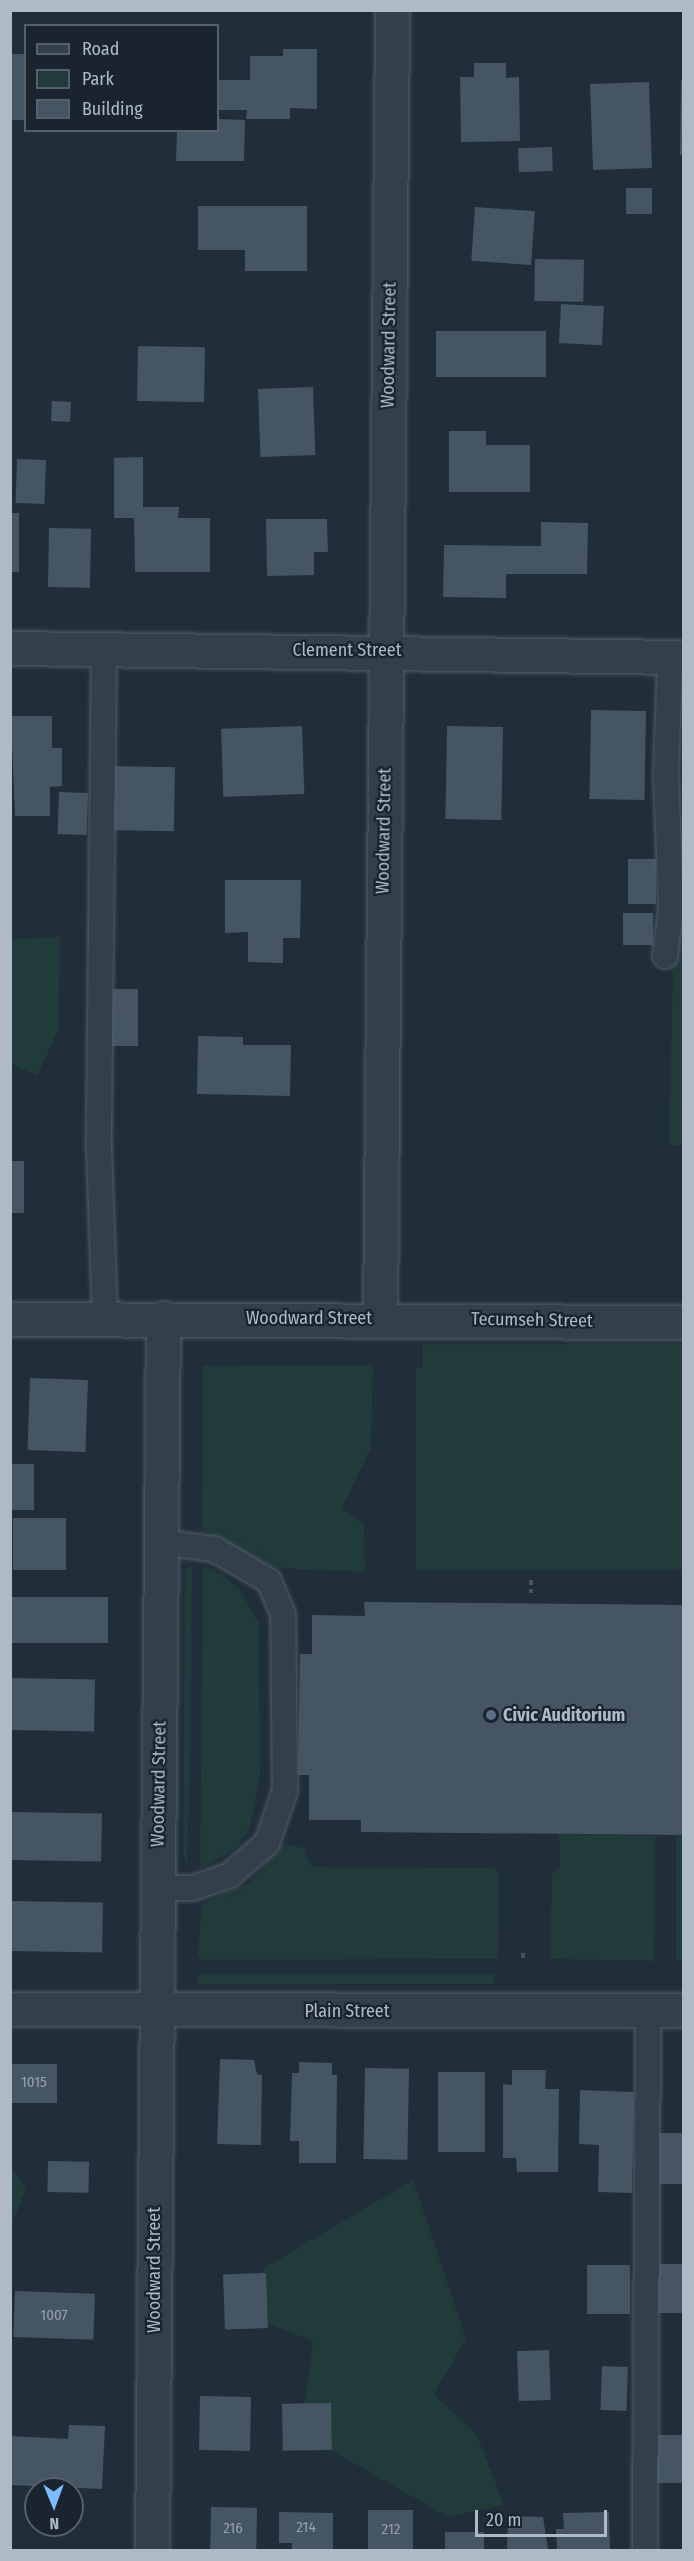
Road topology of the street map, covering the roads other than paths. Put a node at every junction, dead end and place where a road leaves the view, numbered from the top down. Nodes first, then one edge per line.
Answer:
1 (392, 10) edge
2 (10, 648) edge
3 (104, 649) junction
4 (387, 650) junction
5 (677, 657) edge
6 (665, 956) dead end
7 (105, 1318) junction
8 (163, 1318) junction
9 (10, 1319) edge
10 (380, 1319) junction
11 (684, 1322) edge
12 (161, 1542) junction
13 (158, 1888) junction
14 (10, 2009) edge
15 (157, 2010) junction
16 (684, 2010) edge
17 (648, 2011) junction
18 (152, 2550) edge
19 (645, 2550) edge

1 - 4 street, Woodward Street
2 - 3 street, Clement Street
3 - 4 street, Clement Street
3 - 7 lane
4 - 5 street, Clement Street
4 - 10 street, Woodward Street
5 - 6 lane
7 - 8 street
7 - 9 street
8 - 10 street, Woodward Street
8 - 12 street, Woodward Street
10 - 11 street, Tecumseh Street
12 - 13 street, Woodward Street
12 - 13 lane
13 - 15 street, Woodward Street
14 - 15 street, Plain Street
15 - 17 street, Plain Street
15 - 18 street, Woodward Street
16 - 17 street, Plain Street
17 - 19 lane

